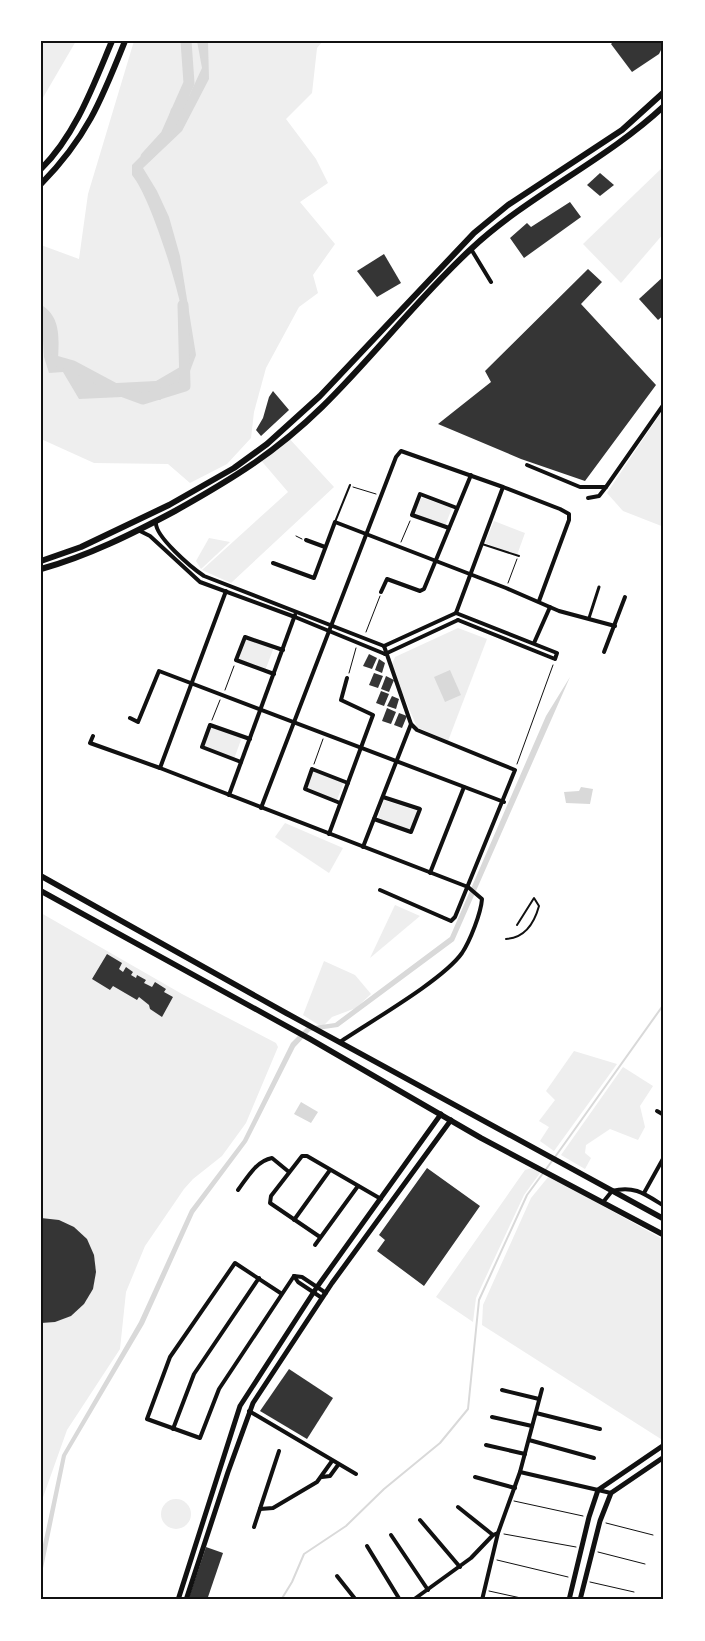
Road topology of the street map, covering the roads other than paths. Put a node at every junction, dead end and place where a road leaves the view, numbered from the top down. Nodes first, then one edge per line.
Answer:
1 (112, 41) edge
2 (126, 41) edge
3 (664, 92) edge
4 (664, 106) edge
5 (41, 169) edge
6 (41, 184) edge
7 (471, 249) junction
8 (491, 282) dead end
9 (664, 404) edge
10 (527, 465) dead end
11 (471, 475) junction
12 (350, 486) road end
13 (503, 487) junction
14 (606, 487) junction
15 (588, 498) dead end
16 (457, 508) junction
17 (156, 521) junction
18 (335, 522) junction
19 (449, 528) junction
20 (137, 530) junction
21 (366, 534) junction
22 (306, 540) dead end
23 (482, 544) junction
24 (325, 547) junction
25 (519, 556) road end
26 (41, 561) edge
27 (436, 561) junction
28 (272, 563) dead end
29 (41, 569) edge
30 (470, 574) junction
31 (222, 583) junction
32 (598, 587) dead end
33 (220, 589) junction
34 (226, 591) junction
35 (381, 592) road end
36 (625, 597) dead end
37 (539, 601) junction
38 (550, 607) junction
39 (297, 611) junction
40 (456, 613) junction
41 (295, 617) junction
42 (589, 618) junction
43 (458, 620) junction
44 (332, 624) junction
45 (616, 626) junction
46 (330, 631) junction
47 (521, 638) junction
48 (534, 643) junction
49 (518, 644) junction
50 (384, 646) junction
51 (283, 650) junction
52 (604, 652) dead end
53 (385, 654) junction
54 (274, 674) junction
55 (347, 678) road end
56 (192, 683) junction
57 (261, 708) junction
58 (130, 718) dead end
59 (294, 721) junction
60 (411, 724) junction
61 (93, 736) dead end
62 (250, 740) junction
63 (361, 747) junction
64 (396, 760) junction
65 (241, 762) junction
66 (160, 768) junction
67 (348, 783) junction
68 (464, 787) junction
69 (229, 795) junction
70 (383, 797) junction
71 (340, 802) junction
72 (504, 802) junction
73 (262, 808) junction
74 (374, 820) junction
75 (329, 834) junction
76 (363, 847) junction
77 (430, 873) junction
78 (41, 876) edge
79 (470, 888) junction
80 (380, 890) dead end
81 (41, 891) edge
82 (517, 925) dead end
83 (506, 939) dead end
84 (340, 1042) junction
85 (657, 1111) dead end
86 (441, 1114) junction
87 (664, 1115) edge
88 (451, 1120) junction
89 (664, 1157) edge
90 (330, 1170) junction
91 (289, 1172) junction
92 (358, 1186) junction
93 (238, 1190) dead end
94 (612, 1191) junction
95 (644, 1193) junction
96 (381, 1199) junction
97 (604, 1201) junction
98 (664, 1206) edge
99 (664, 1219) edge
100 (294, 1220) junction
101 (664, 1235) edge
102 (320, 1237) junction
103 (315, 1245) dead end
104 (259, 1278) junction
105 (315, 1289) junction
106 (282, 1294) junction
107 (324, 1295) junction
108 (542, 1389) dead end
109 (502, 1390) dead end
110 (539, 1399) junction
111 (249, 1411) junction
112 (536, 1413) junction
113 (492, 1417) dead end
114 (532, 1426) junction
115 (173, 1429) junction
116 (600, 1430) dead end
117 (529, 1440) junction
118 (486, 1445) dead end
119 (664, 1445) edge
120 (279, 1451) dead end
121 (525, 1454) junction
122 (664, 1457) edge
123 (594, 1458) dead end
124 (332, 1462) junction
125 (338, 1465) junction
126 (520, 1472) junction
127 (356, 1474) dead end
128 (322, 1477) junction
129 (475, 1478) dead end
130 (515, 1488) junction
131 (598, 1490) junction
132 (611, 1493) junction
133 (458, 1507) dead end
134 (260, 1509) junction
135 (420, 1520) dead end
136 (254, 1527) dead end
137 (498, 1533) junction
138 (391, 1535) dead end
139 (493, 1535) junction
140 (367, 1546) dead end
141 (460, 1566) junction
142 (337, 1576) dead end
143 (428, 1590) junction
144 (178, 1600) edge
145 (186, 1600) edge
146 (356, 1600) edge
147 (400, 1600) edge
148 (413, 1600) edge
149 (482, 1600) edge
150 (569, 1600) edge
151 (580, 1600) edge

1 - 5 main road
2 - 6 main road
3 - 26 main road
4 - 7 main road
7 - 8 street
7 - 17 main road
9 - 14 street
10 - 14 street
11 - 13 street
11 - 16 street
11 - 21 street
12 - 18 lane
13 - 23 street
13 - 37 street
14 - 15 street
16 - 19 street
16 - 19 street
17 - 20 main road
17 - 31 street
18 - 21 street
18 - 24 street
19 - 27 street
20 - 29 main road
20 - 33 street
21 - 27 street
21 - 44 street
22 - 24 street
23 - 25 lane
23 - 30 street
24 - 28 street
27 - 30 street
27 - 35 street
30 - 37 street
30 - 40 street
31 - 33 street
31 - 39 street
32 - 42 street
33 - 34 street
34 - 41 street
34 - 56 street
36 - 45 street
37 - 38 street
38 - 42 street
38 - 48 street
39 - 41 street
39 - 44 street
40 - 43 street
40 - 47 street
40 - 50 street
41 - 46 street
41 - 51 street
42 - 45 street
43 - 49 street
43 - 53 street
44 - 46 street
44 - 50 street
45 - 52 street
46 - 53 street
46 - 59 street
47 - 48 street
47 - 49 street
48 - 49 street
50 - 53 street
51 - 54 street
51 - 54 street
53 - 60 street
54 - 57 street
55 - 63 street
56 - 57 street
56 - 58 street
56 - 66 street
57 - 59 street
57 - 62 street
59 - 63 street
59 - 73 street
60 - 64 street
60 - 72 street
61 - 66 street
62 - 65 street
62 - 65 street
63 - 64 street
63 - 67 street
64 - 68 street
64 - 70 street
65 - 69 street
66 - 69 street
67 - 71 street
67 - 71 street
68 - 72 street
68 - 77 street
69 - 73 street
70 - 74 street
70 - 74 street
71 - 75 street
72 - 79 street
73 - 75 street
74 - 76 street
75 - 76 street
76 - 77 street
77 - 79 street
78 - 84 main road
79 - 80 street
79 - 84 street
81 - 86 main road
82 - 83 lane
84 - 94 main road
85 - 87 street
86 - 88 main road
86 - 96 street
88 - 97 main road
88 - 107 street
89 - 95 street
90 - 91 street
90 - 92 street
90 - 100 street
91 - 93 street
91 - 100 street
92 - 96 street
92 - 102 street
94 - 95 street
94 - 97 street
94 - 99 main road
95 - 98 street
96 - 105 street
97 - 101 main road
100 - 102 street
102 - 103 street
104 - 106 street
104 - 115 street
104 - 115 street
105 - 106 street
105 - 107 street
105 - 144 street
106 - 115 street
107 - 111 street
108 - 110 street
109 - 110 street
110 - 112 street
111 - 124 street
111 - 145 street
112 - 114 street
112 - 116 street
113 - 114 street
114 - 117 street
117 - 121 street
117 - 123 street
118 - 121 street
119 - 131 street
120 - 134 street
121 - 126 street
122 - 132 street
124 - 125 street
124 - 128 street
125 - 127 street
125 - 128 street
126 - 130 street
126 - 131 street
128 - 134 street
129 - 130 street
130 - 137 street
131 - 132 street
131 - 150 street
132 - 151 street
133 - 139 street
134 - 136 street
135 - 141 street
137 - 139 street
137 - 149 street
138 - 143 street
139 - 141 street
140 - 147 street
141 - 143 street
142 - 146 street
143 - 148 street

